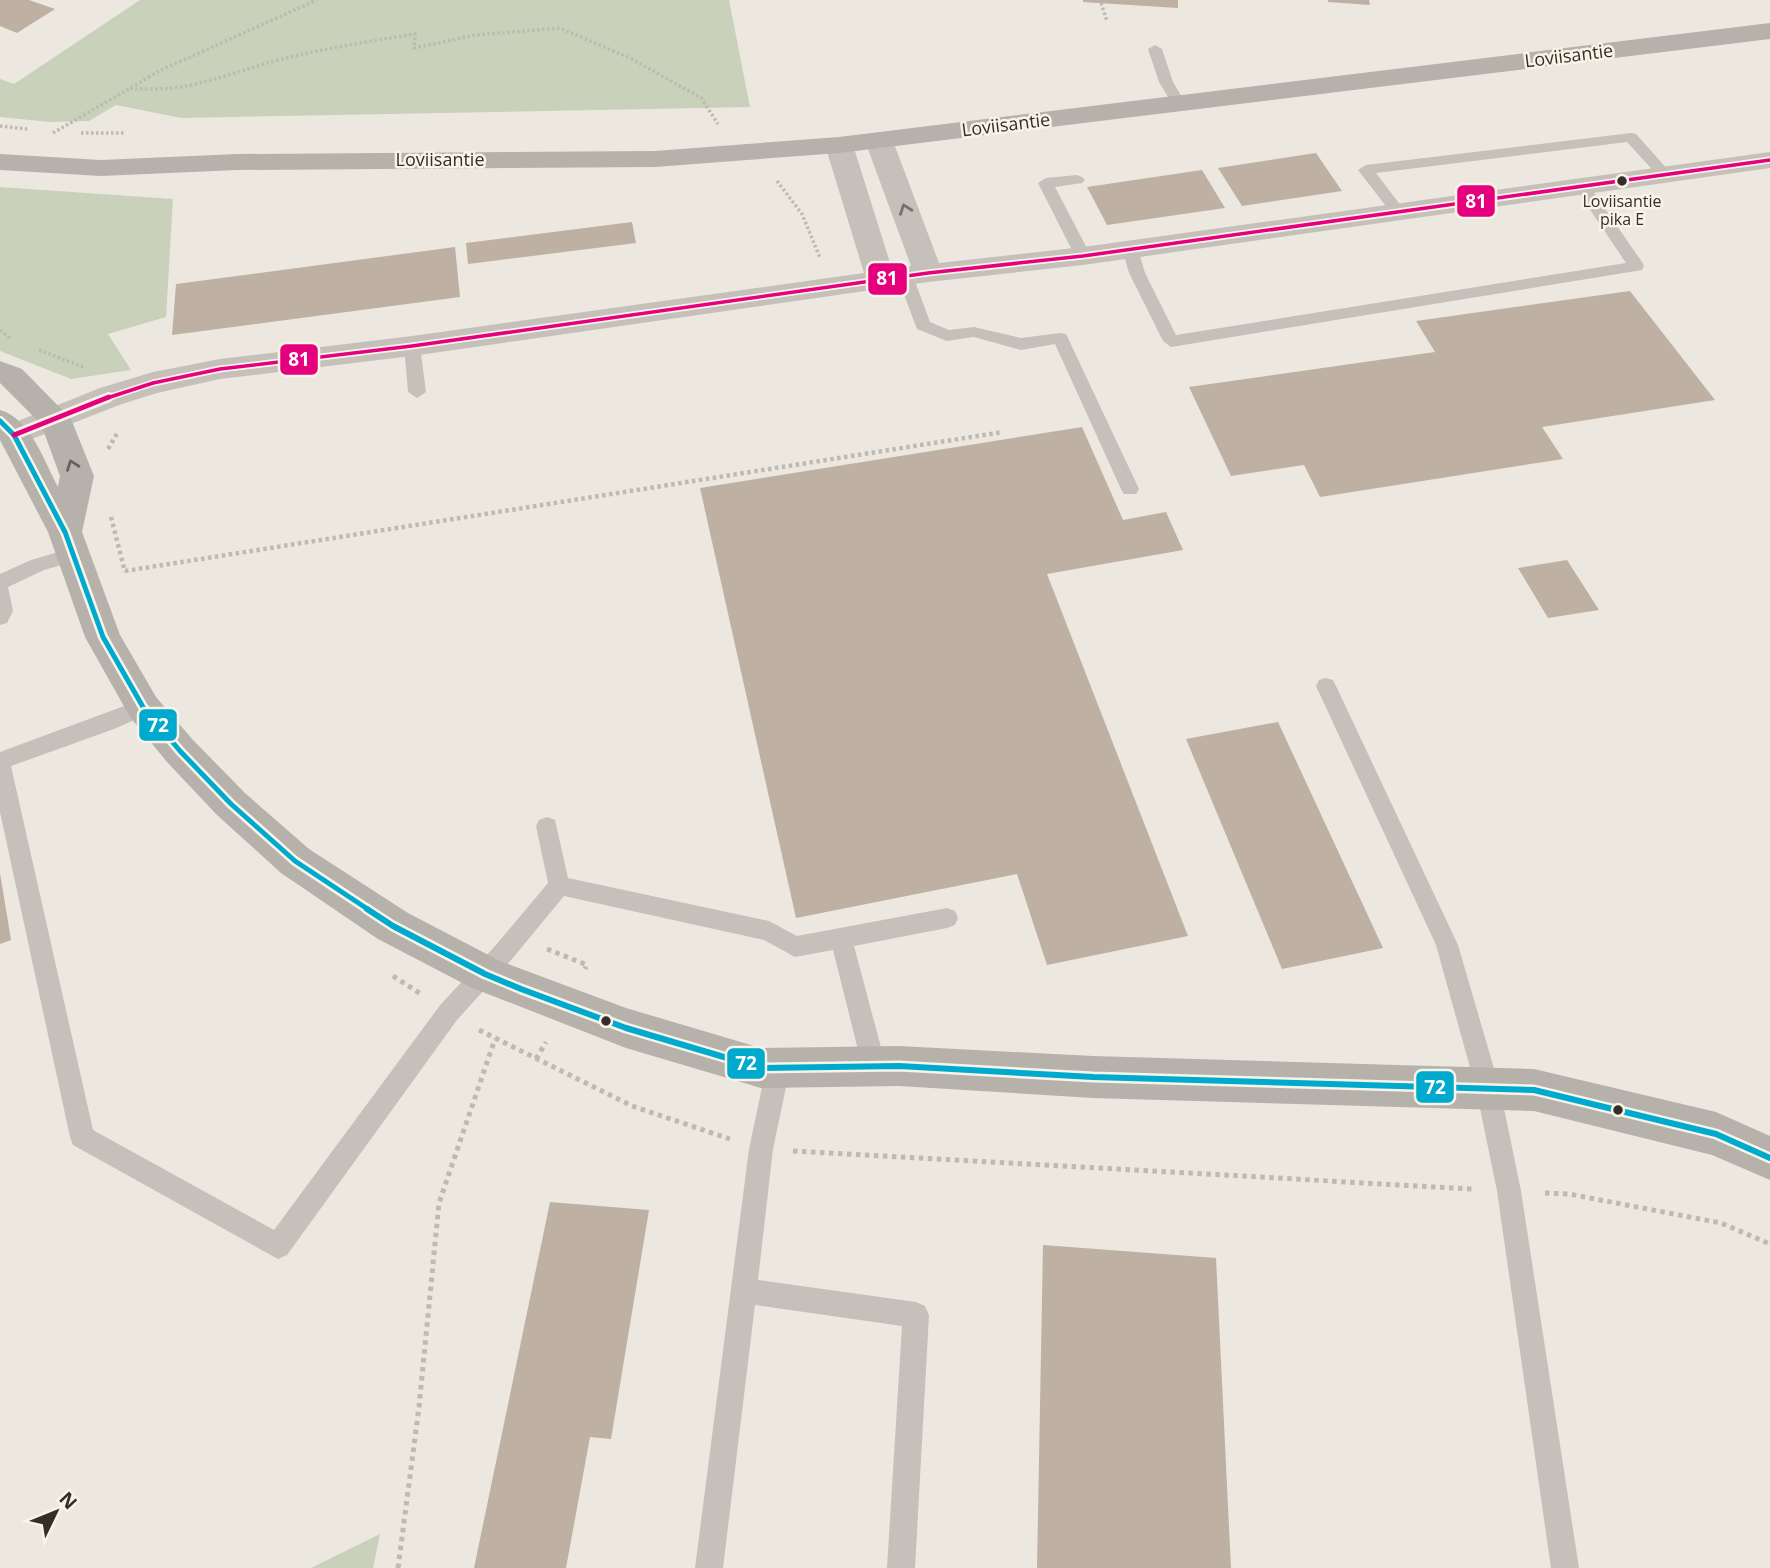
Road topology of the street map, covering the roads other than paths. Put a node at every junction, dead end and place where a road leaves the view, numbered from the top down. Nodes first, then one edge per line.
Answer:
1 (1770, 31) edge
2 (1155, 49) dead end
3 (1179, 104) junction
4 (0, 140) edge
5 (879, 141) junction
6 (839, 145) junction
7 (1770, 160) edge
8 (0, 162) edge
9 (237, 162) junction
10 (1665, 175) junction
11 (1077, 180) dead end
12 (1582, 186) junction
13 (1397, 211) junction
14 (1130, 249) junction
15 (1083, 256) junction
16 (905, 276) junction
17 (412, 345) junction
18 (0, 371) edge
19 (417, 392) dead end
20 (55, 419) junction
21 (7, 428) edge
22 (1130, 489) dead end
23 (68, 543) junction
24 (0, 582) edge
25 (0, 590) edge
26 (0, 618) edge
27 (1326, 686) dead end
28 (143, 707) junction
29 (0, 762) edge
30 (547, 826) dead end
31 (559, 885) junction
32 (947, 918) dead end
33 (841, 938) junction
34 (485, 974) junction
35 (874, 1066) junction
36 (778, 1068) junction
37 (1488, 1090) junction
38 (1770, 1158) edge
39 (744, 1291) junction
40 (709, 1568) edge
41 (901, 1568) edge
42 (1565, 1568) edge

1 - 3 main road, Loviisantie
2 - 3 lane
3 - 5 main road, Loviisantie
4 - 9 main road, Loviisantie
5 - 6 main road, Loviisantie
16 -> 5 street
6 - 9 main road, Loviisantie
6 - 16 street
7 - 10 street
8 - 9 main road, Loviisantie
10 - 12 street
10 - 13 lane
11 - 15 lane
12 - 13 street
12 - 14 lane
13 - 14 street
14 - 15 street
15 - 16 street
16 - 17 street
16 - 22 lane
17 - 19 lane
17 - 20 street
18 - 20 main road
20 - 21 street
23 -> 20 main road
21 - 23 main road
23 - 24 lane
23 - 28 main road
25 - 26 lane
27 - 37 lane
28 - 29 lane
28 - 34 main road
29 - 34 lane
30 - 31 lane
31 - 33 lane
31 - 34 lane
32 - 33 lane
33 - 35 lane
34 - 36 main road
35 - 36 main road
35 - 37 main road
36 - 39 lane
37 - 38 main road
37 - 42 lane
39 - 40 lane
39 - 41 lane

